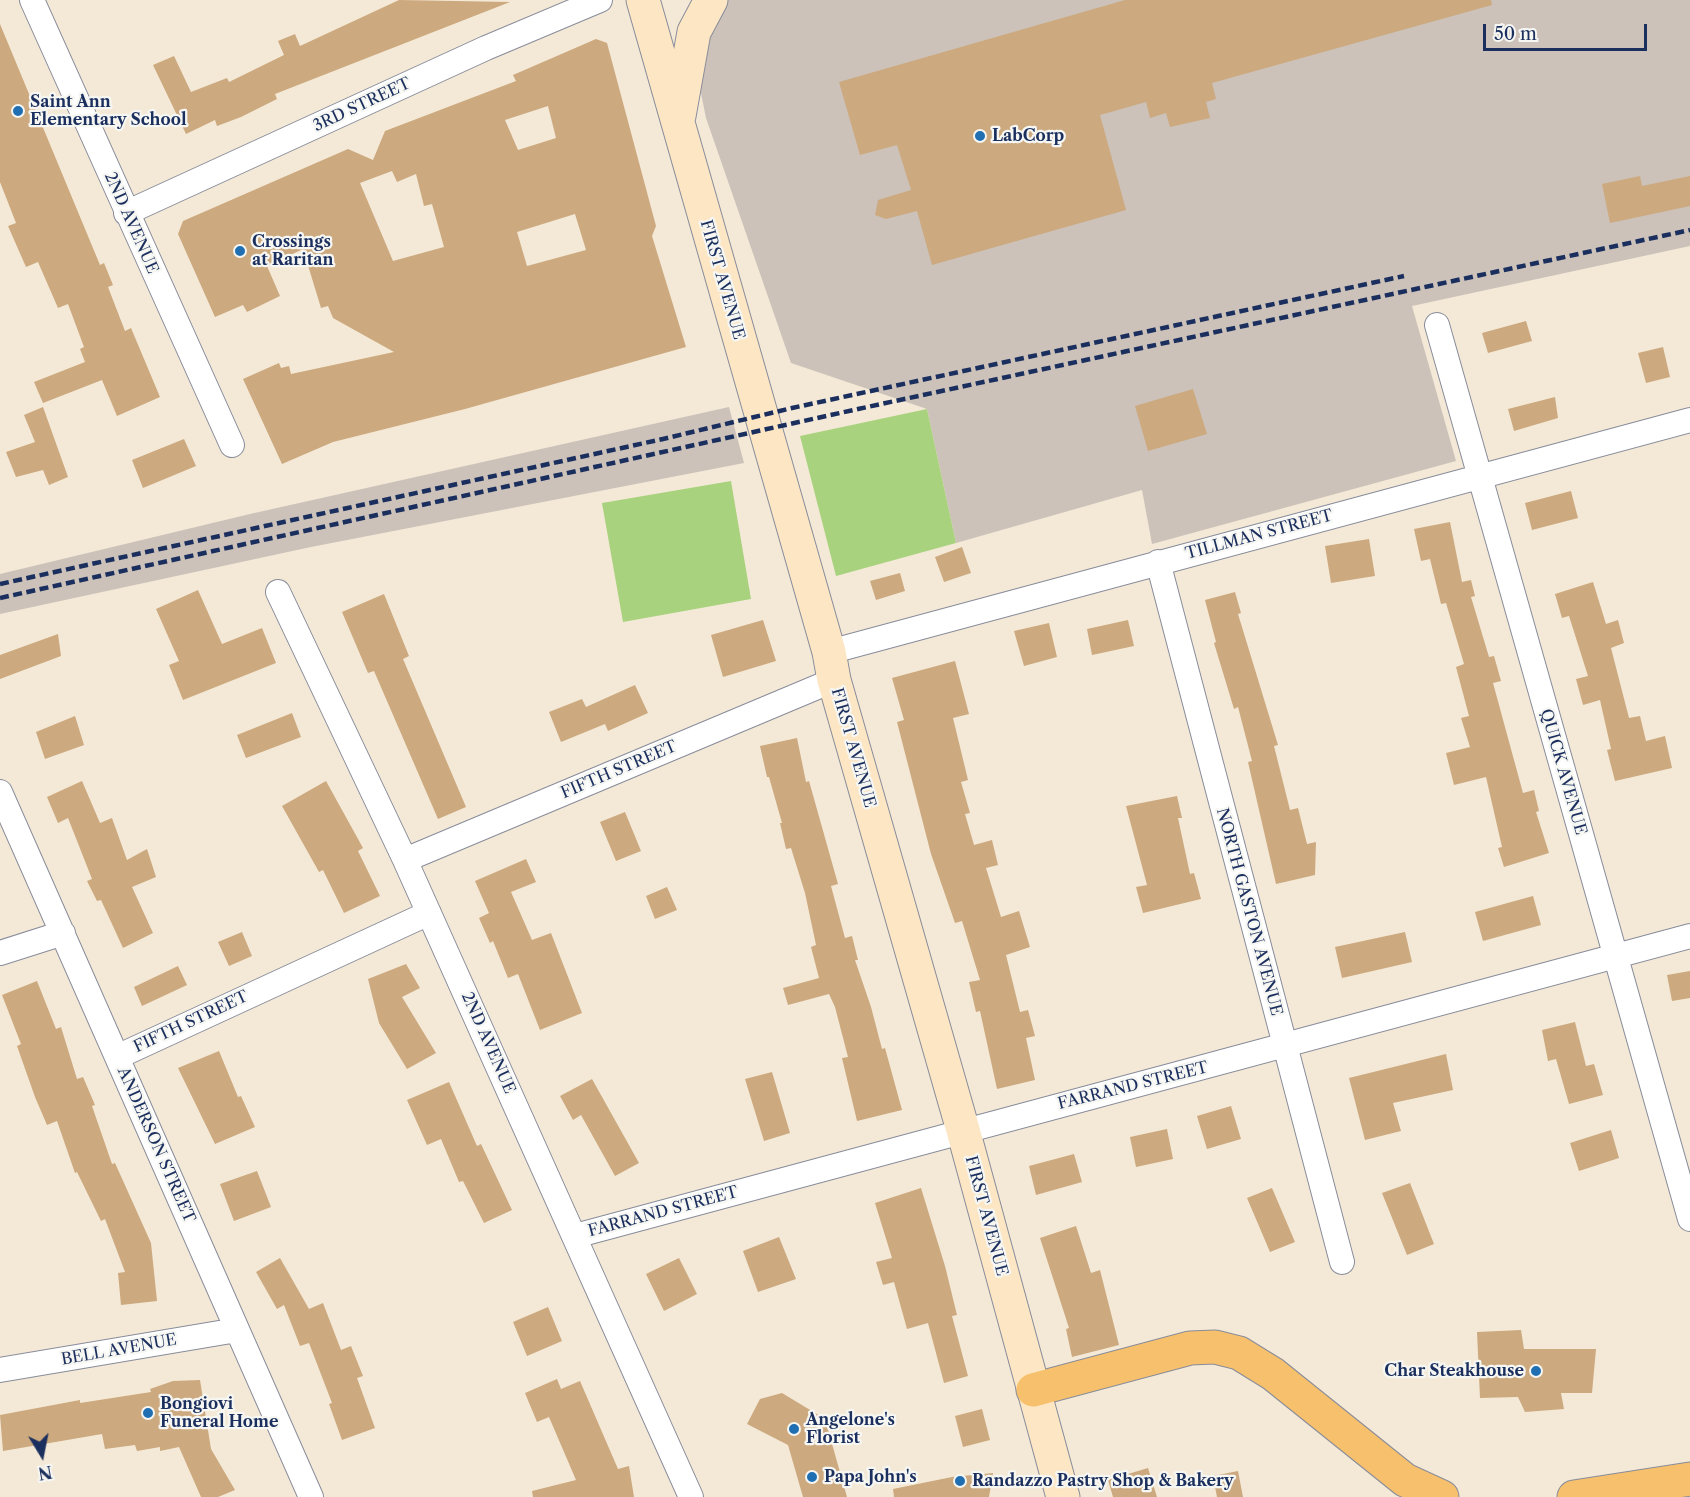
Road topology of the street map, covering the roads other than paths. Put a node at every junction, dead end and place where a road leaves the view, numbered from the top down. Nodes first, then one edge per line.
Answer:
1 (32, 0) edge
2 (600, 0) edge
3 (642, 0) edge
4 (711, 0) edge
5 (678, 124) junction
6 (126, 213) junction
7 (1437, 325) dead end
8 (1690, 420) edge
9 (232, 445) dead end
10 (1479, 475) junction
11 (1158, 562) junction
12 (278, 592) dead end
13 (831, 666) junction
14 (0, 792) edge
15 (405, 860) junction
16 (429, 913) junction
17 (63, 933) junction
18 (1690, 936) edge
19 (0, 953) edge
20 (1615, 957) junction
21 (1284, 1047) junction
22 (117, 1056) junction
23 (963, 1130) junction
24 (1690, 1220) edge
25 (575, 1236) junction
26 (1342, 1262) dead end
27 (237, 1330) junction
28 (0, 1370) edge
29 (1033, 1390) junction
30 (1690, 1479) edge
31 (311, 1497) edge
32 (691, 1497) edge
33 (1063, 1497) edge
34 (1442, 1497) edge
35 (1574, 1497) edge

1 - 6 street, 2ND AVENUE
2 - 6 street, 3RD STREET
3 - 5 street, FIRST AVENUE
4 - 5 street
5 - 13 street, FIRST AVENUE
6 - 9 street, 2ND AVENUE
7 - 10 street, QUICK AVENUE
8 - 10 street, TILLMAN STREET
10 - 11 street, TILLMAN STREET
10 - 20 street, QUICK AVENUE
11 - 13 street, TILLMAN STREET
11 - 21 street, NORTH GASTON AVENUE
12 - 15 street, 2ND AVENUE
13 - 15 street, FIFTH STREET
13 - 23 street, FIRST AVENUE
14 - 17 street, ANDERSON STREET
15 - 16 street, 2ND AVENUE
16 - 22 street, FIFTH STREET
16 - 25 street, 2ND AVENUE
17 - 19 street
17 - 22 street, ANDERSON STREET
18 - 20 street, FARRAND STREET
20 - 21 street, FARRAND STREET
20 - 24 street, QUICK AVENUE
21 - 23 street, FARRAND STREET
21 - 26 street, NORTH GASTON AVENUE
22 - 27 street, ANDERSON STREET
23 - 25 street, FARRAND STREET
23 - 29 street, FIRST AVENUE
25 - 32 street, 2ND AVENUE
27 - 28 street, BELL AVENUE
27 - 31 street, ANDERSON STREET
29 - 33 street, FIRST AVENUE
29 - 34 highway
30 - 35 highway

